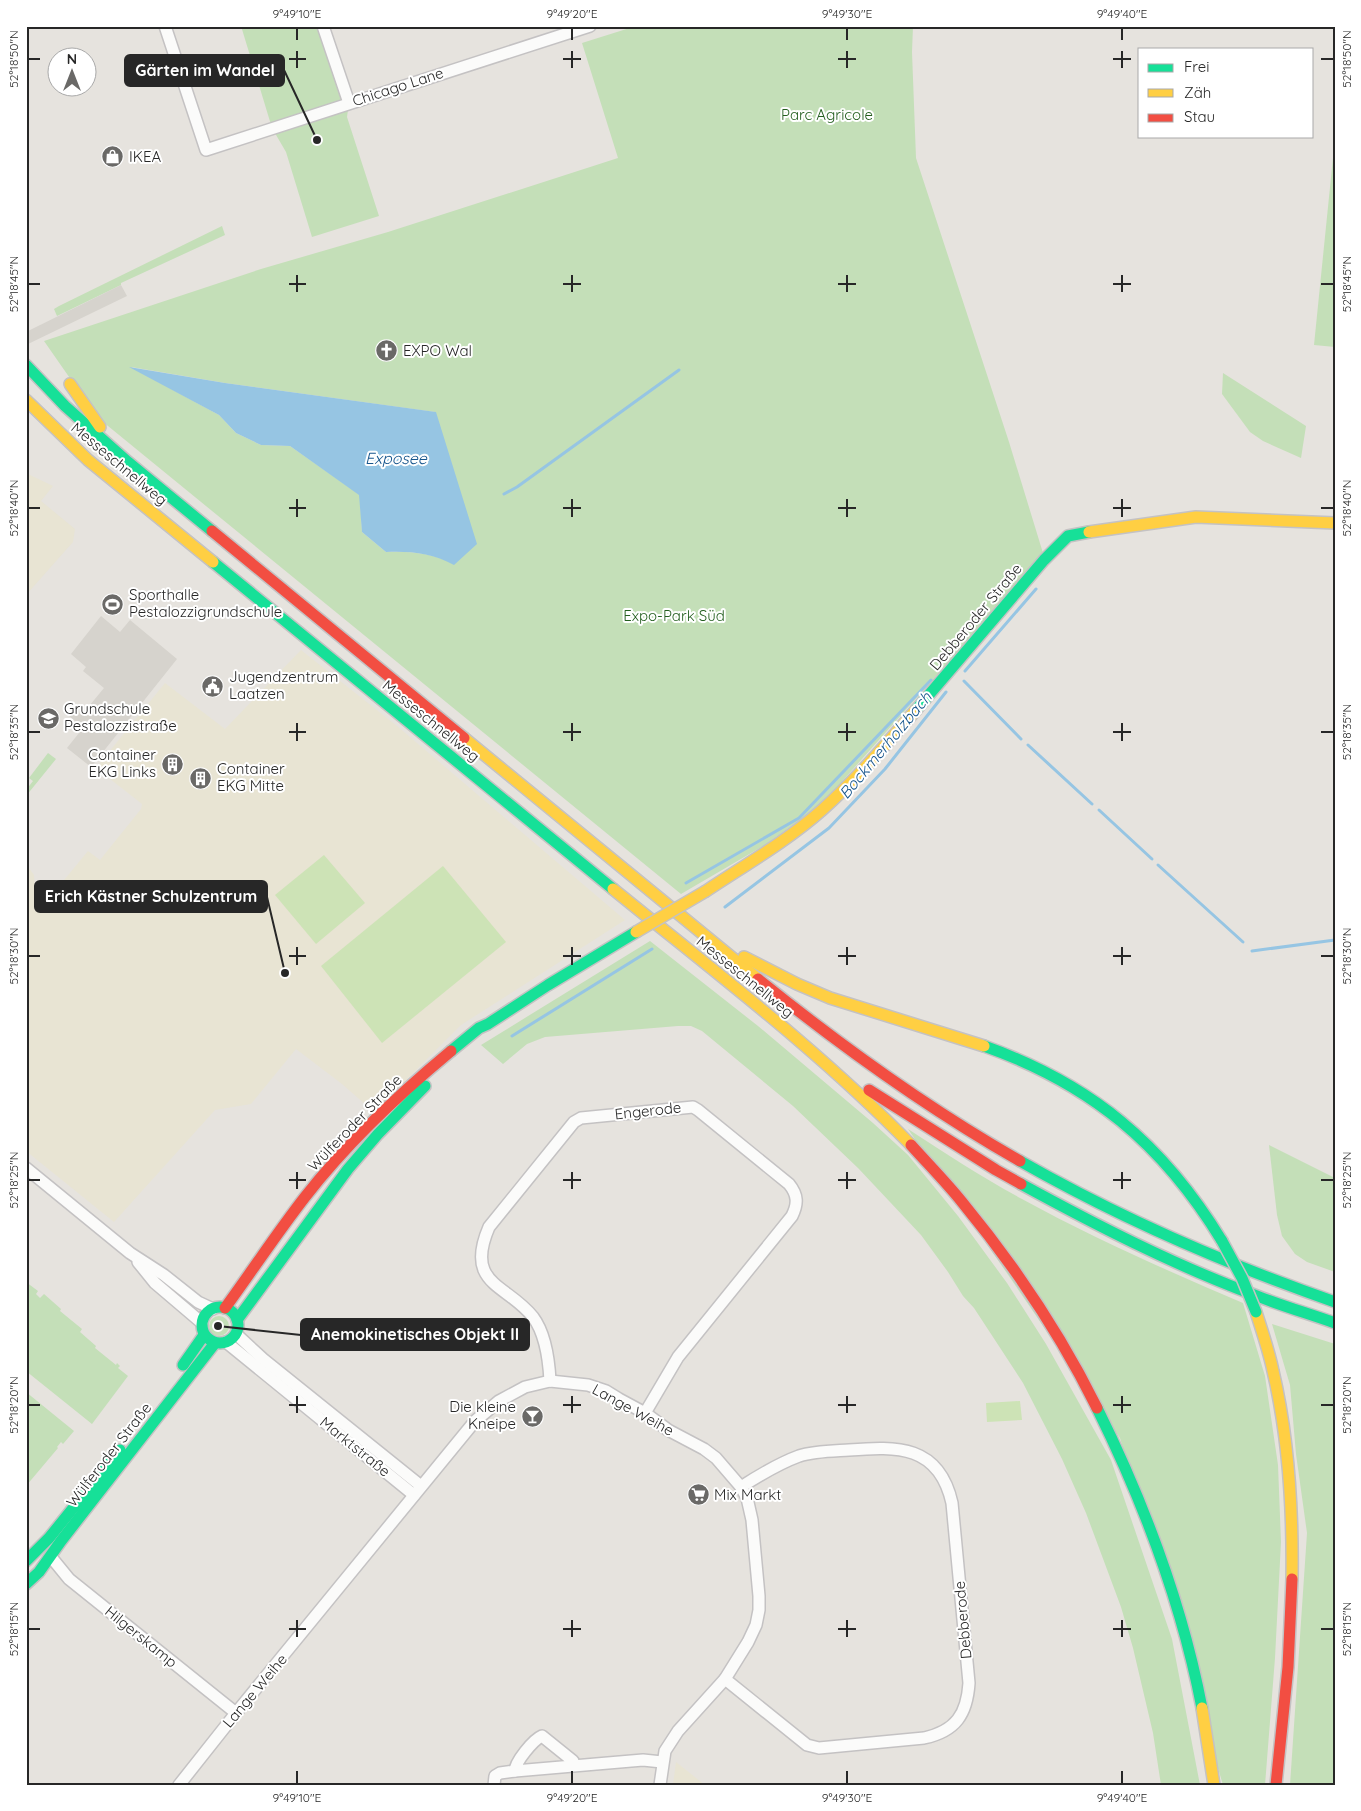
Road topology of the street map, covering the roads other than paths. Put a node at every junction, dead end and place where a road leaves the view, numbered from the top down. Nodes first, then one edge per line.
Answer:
1 (166, 26) edge
2 (323, 26) edge
3 (590, 26) edge
4 (562, 30) edge
5 (349, 103) junction
6 (26, 365) edge
7 (70, 384) dead end
8 (26, 400) edge
9 (128, 462) junction
10 (1335, 523) edge
11 (706, 891) joint
12 (706, 938) junction
13 (488, 1024) junction
14 (823, 1059) junction
15 (380, 1115) junction
16 (388, 1124) junction
17 (26, 1168) edge
18 (130, 1253) junction
19 (1335, 1302) edge
20 (219, 1308) junction
21 (237, 1320) junction
22 (202, 1323) junction
23 (1335, 1323) edge
24 (236, 1334) junction
25 (204, 1335) junction
26 (220, 1343) junction
27 (550, 1381) junction
28 (645, 1413) junction
29 (421, 1486) junction
30 (741, 1487) junction
31 (414, 1496) junction
32 (51, 1556) junction
33 (26, 1562) edge
34 (26, 1584) edge
35 (726, 1679) junction
36 (236, 1713) junction
37 (662, 1762) junction
38 (574, 1766) junction
39 (515, 1772) junction
40 (1277, 1782) edge
41 (179, 1785) edge
42 (494, 1785) edge
43 (660, 1785) edge
44 (1214, 1785) edge

1 - 5 street, Chicago Lane
2 - 5 street
3 - 4 street, Chicago Lane
4 - 5 street, Chicago Lane
6 - 9 main road, Messeschnellweg
7 - 9 main road
8 - 14 main road, Messeschnellweg
9 - 12 main road, Messeschnellweg
10 - 11 main road, Debberoder Straße
11 - 13 main road, Wülferoder Straße, bridge
12 - 19 main road
12 - 40 main road, bridge
13 - 15 main road, Wülferoder Straße
13 - 16 main road, Wülferoder Straße
14 - 23 main road
14 - 44 main road
15 - 16 main road
15 - 20 main road, Wülferoder Straße
16 - 21 main road, Wülferoder Straße
17 - 18 street
18 - 20 street
18 - 22 street
20 - 21 main road
20 - 22 main road
21 - 24 main road
22 - 25 main road
24 - 26 main road
24 - 29 street, Marktstraße
25 - 26 main road
25 - 33 main road, Wülferoder Straße
26 - 31 street, Marktstraße
26 - 32 main road, Wülferoder Straße
27 - 28 street, Lange Weihe
27 - 28 street, Engerode
27 - 29 street, Lange Weihe
28 - 30 street, Lange Weihe
29 - 31 street, Lange Weihe
30 - 35 street, Lange Weihe
30 - 35 street, Debberode
31 - 36 street, Lange Weihe
32 - 34 main road, Wülferoder Straße
32 - 36 street, Hilgerskamp
35 - 37 street, Lange Weihe
36 - 41 street, Lange Weihe
37 - 38 street
37 - 43 street, Lange Weihe
38 - 39 street
38 - 39 street
39 - 42 street

